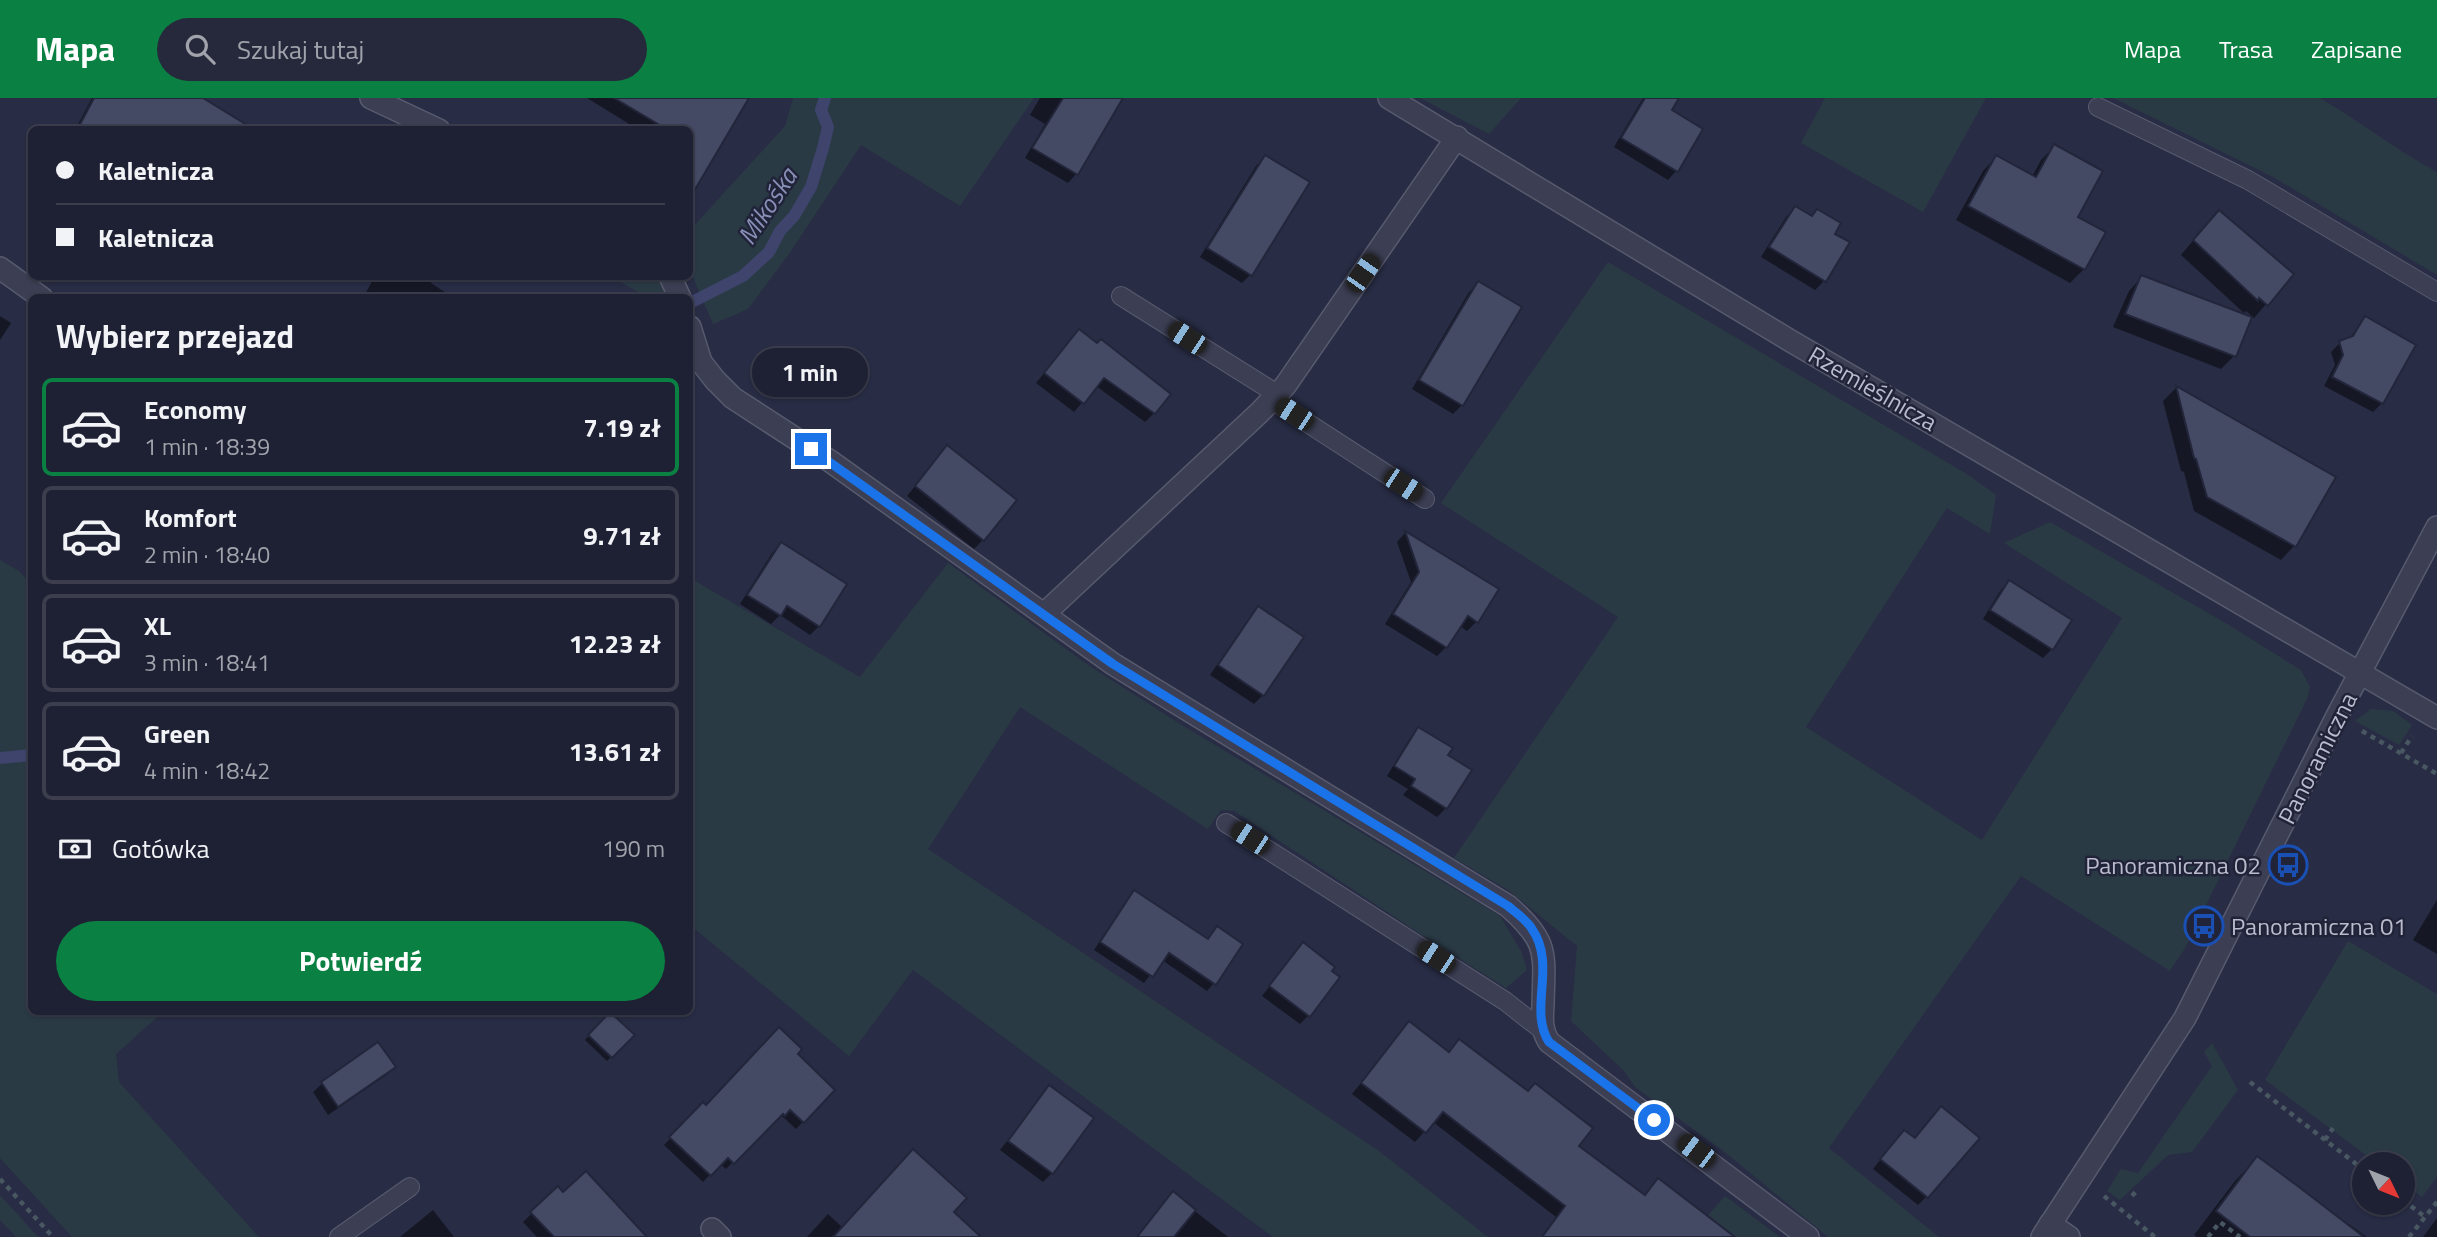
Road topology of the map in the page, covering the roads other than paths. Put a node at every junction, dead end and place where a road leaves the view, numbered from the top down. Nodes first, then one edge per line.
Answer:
1 (371, 98) edge
2 (1389, 98) edge
3 (2098, 107) dead end
4 (430, 126) edge
5 (1457, 137) junction
6 (0, 268) edge
7 (2437, 292) edge
8 (36, 294) edge
9 (1121, 296) dead end
10 (693, 337) edge
11 (1274, 397) junction
12 (1425, 499) dead end
13 (2437, 527) edge
14 (1044, 614) junction
15 (2359, 673) junction
16 (2437, 718) edge
17 (1226, 823) dead end
18 (1542, 1030) junction
19 (410, 1186) dead end
20 (2046, 1231) edge
21 (339, 1237) edge
22 (1808, 1237) edge
23 (2069, 1237) edge

1 - 4 street
2 - 5 street, Rzemieślnicza
3 - 7 lane
5 - 11 street
5 - 15 street, Rzemieślnicza
6 - 8 street
9 - 11 lane
10 - 14 street
11 - 12 lane
11 - 14 street
13 - 15 street, Panoramiczna
14 - 18 street
15 - 16 street, Rzemieślnicza
15 - 20 street, Panoramiczna
17 - 18 lane
18 - 22 street
19 - 21 lane
20 - 23 street

